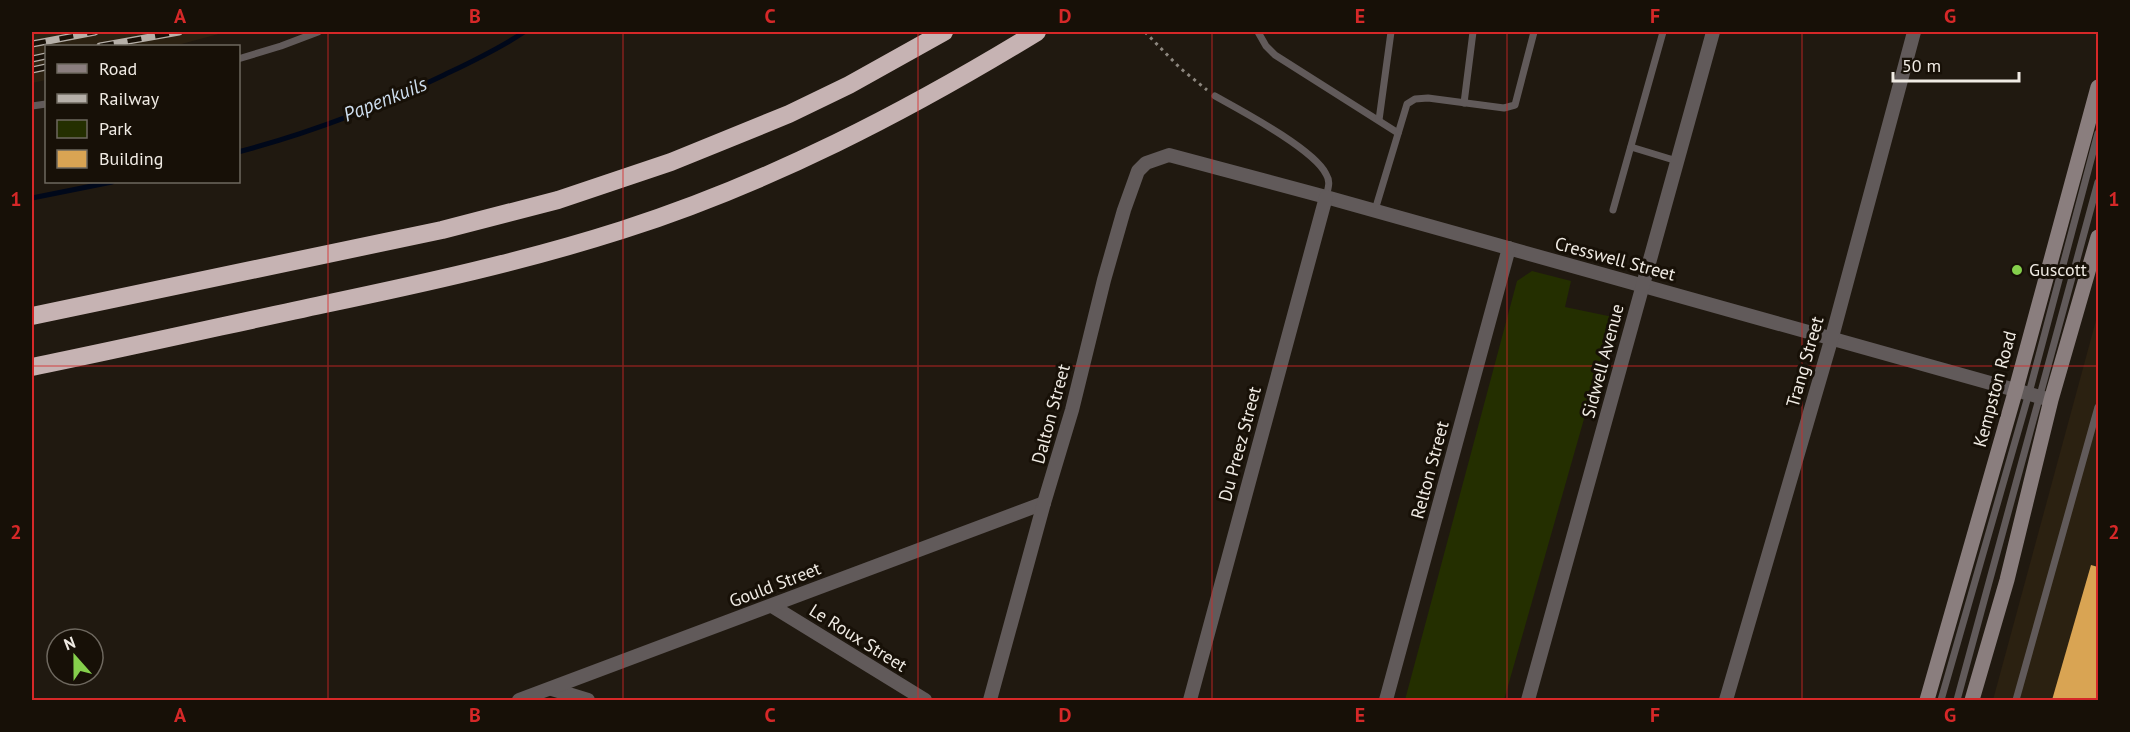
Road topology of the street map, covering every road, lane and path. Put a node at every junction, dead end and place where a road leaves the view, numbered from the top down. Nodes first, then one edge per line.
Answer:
1 (318, 32) edge
2 (944, 32) edge
3 (1037, 32) edge
4 (1145, 32) edge
5 (1258, 32) edge
6 (1391, 32) edge
7 (1473, 32) edge
8 (1534, 32) edge
9 (1663, 32) edge
10 (1713, 32) edge
11 (1914, 32) edge
12 (240, 58) edge
13 (2098, 87) edge
14 (1215, 96) joint
15 (1464, 103) junction
16 (1378, 120) junction
17 (1398, 132) junction
18 (2098, 133) edge
19 (1631, 147) junction
20 (1168, 155) joint
21 (1677, 161) junction
22 (2098, 182) edge
23 (1326, 197) junction
24 (1375, 210) junction
25 (1613, 210) dead end
26 (2098, 237) edge
27 (1509, 248) junction
28 (1643, 285) junction
29 (32, 316) edge
30 (1832, 337) junction
31 (32, 367) edge
32 (2034, 394) junction
33 (2098, 406) edge
34 (1044, 503) junction
35 (772, 606) junction
36 (552, 689) junction
37 (519, 700) edge
38 (588, 700) edge
39 (925, 700) edge
40 (990, 700) edge
41 (1190, 700) edge
42 (1386, 700) edge
43 (1528, 700) edge
44 (1726, 700) edge
45 (1927, 700) edge
46 (1941, 700) edge
47 (1957, 700) edge
48 (1972, 700) edge
49 (2016, 700) edge

1 - 12 lane
2 - 29 highway
3 - 31 highway
4 - 14 path
5 - 16 lane
6 - 16 lane
7 - 15 lane
8 - 15 lane
9 - 19 lane
10 - 21 street, Sidwell Avenue
11 - 30 street, Trang Street
13 - 32 main road, Kempston Road
14 - 23 lane
15 - 17 lane
16 - 17 lane
17 - 24 lane
18 - 32 lane
19 - 21 lane
19 - 25 lane
20 - 23 street, Cresswell Street
20 - 34 street, Dalton Street
21 - 28 street, Sidwell Avenue
22 - 32 lane
23 - 24 street, Cresswell Street
23 - 41 street, Du Preez Street
24 - 27 street, Cresswell Street
26 - 32 main road, Kempston Road
27 - 28 street, Cresswell Street
27 - 42 street, Relton Street
28 - 30 street, Cresswell Street
28 - 43 street, Sidwell Avenue
30 - 32 street, Cresswell Street
30 - 44 street, Trang Street
32 - 45 main road, Kempston Road
32 - 46 lane
32 - 47 lane
32 - 48 main road, Kempston Road
33 - 49 lane
34 - 35 street, Gould Street
34 - 40 street, Dalton Street
35 - 36 street, Gould Street
35 - 39 street, Le Roux Street
36 - 37 street, Gould Street
36 - 38 street

